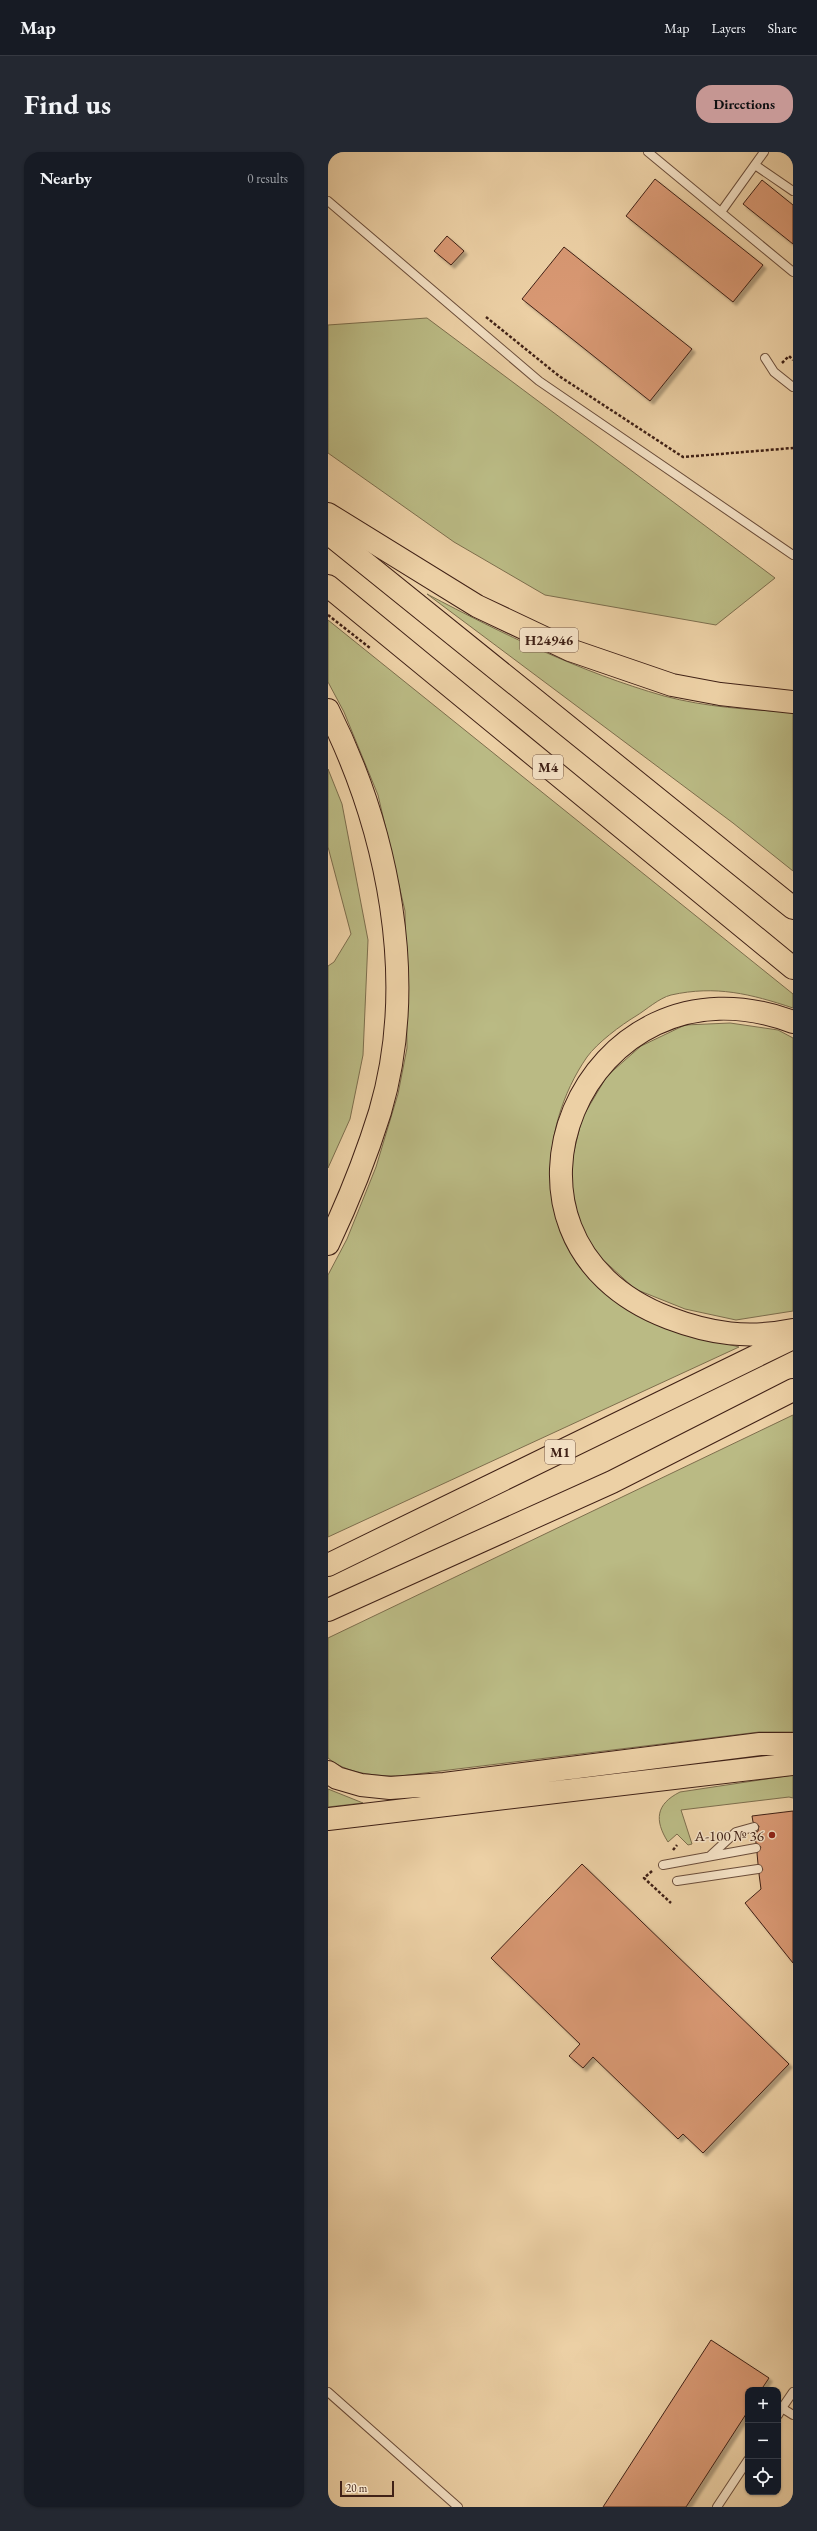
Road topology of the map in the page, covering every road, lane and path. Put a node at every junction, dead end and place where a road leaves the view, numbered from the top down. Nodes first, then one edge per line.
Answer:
1 (648, 152) edge
2 (764, 152) edge
3 (755, 165) junction
4 (793, 191) edge
5 (328, 201) edge
6 (720, 212) junction
7 (793, 272) edge
8 (480, 312) dead end
9 (765, 358) dead end
10 (793, 387) edge
11 (793, 448) edge
12 (328, 514) edge
13 (328, 533) edge
14 (793, 555) edge
15 (328, 586) edge
16 (793, 702) edge
17 (328, 710) edge
18 (793, 908) edge
19 (793, 968) edge
20 (793, 1022) edge
21 (328, 1244) edge
22 (793, 1330) edge
23 (793, 1338) edge
24 (793, 1390) edge
25 (328, 1565) edge
26 (328, 1610) edge
27 (793, 1744) edge
28 (793, 1764) edge
29 (328, 1772) edge
30 (328, 1819) edge
31 (754, 1827) dead end
32 (756, 1848) dead end
33 (710, 1856) junction
34 (663, 1865) dead end
35 (758, 1869) dead end
36 (677, 1880) dead end
37 (328, 2392) edge
38 (793, 2392) edge
39 (781, 2410) edge
40 (781, 2411) edge
41 (793, 2415) edge
42 (745, 2465) edge
43 (458, 2507) edge
44 (717, 2507) edge

1 - 6 lane
2 - 3 lane
3 - 4 lane
3 - 6 lane
5 - 14 lane
6 - 7 lane
8 - 11 path
9 - 10 lane
12 - 16 highway, Н24946
13 - 18 highway
15 - 19 highway, М4
17 - 21 highway
20 - 22 highway
23 - 25 highway, М1
24 - 26 highway
27 - 29 highway
28 - 30 highway
31 - 33 lane
32 - 33 lane
33 - 34 lane
35 - 36 lane
37 - 43 lane
38 - 39 lane
40 - 41 lane
42 - 44 lane

